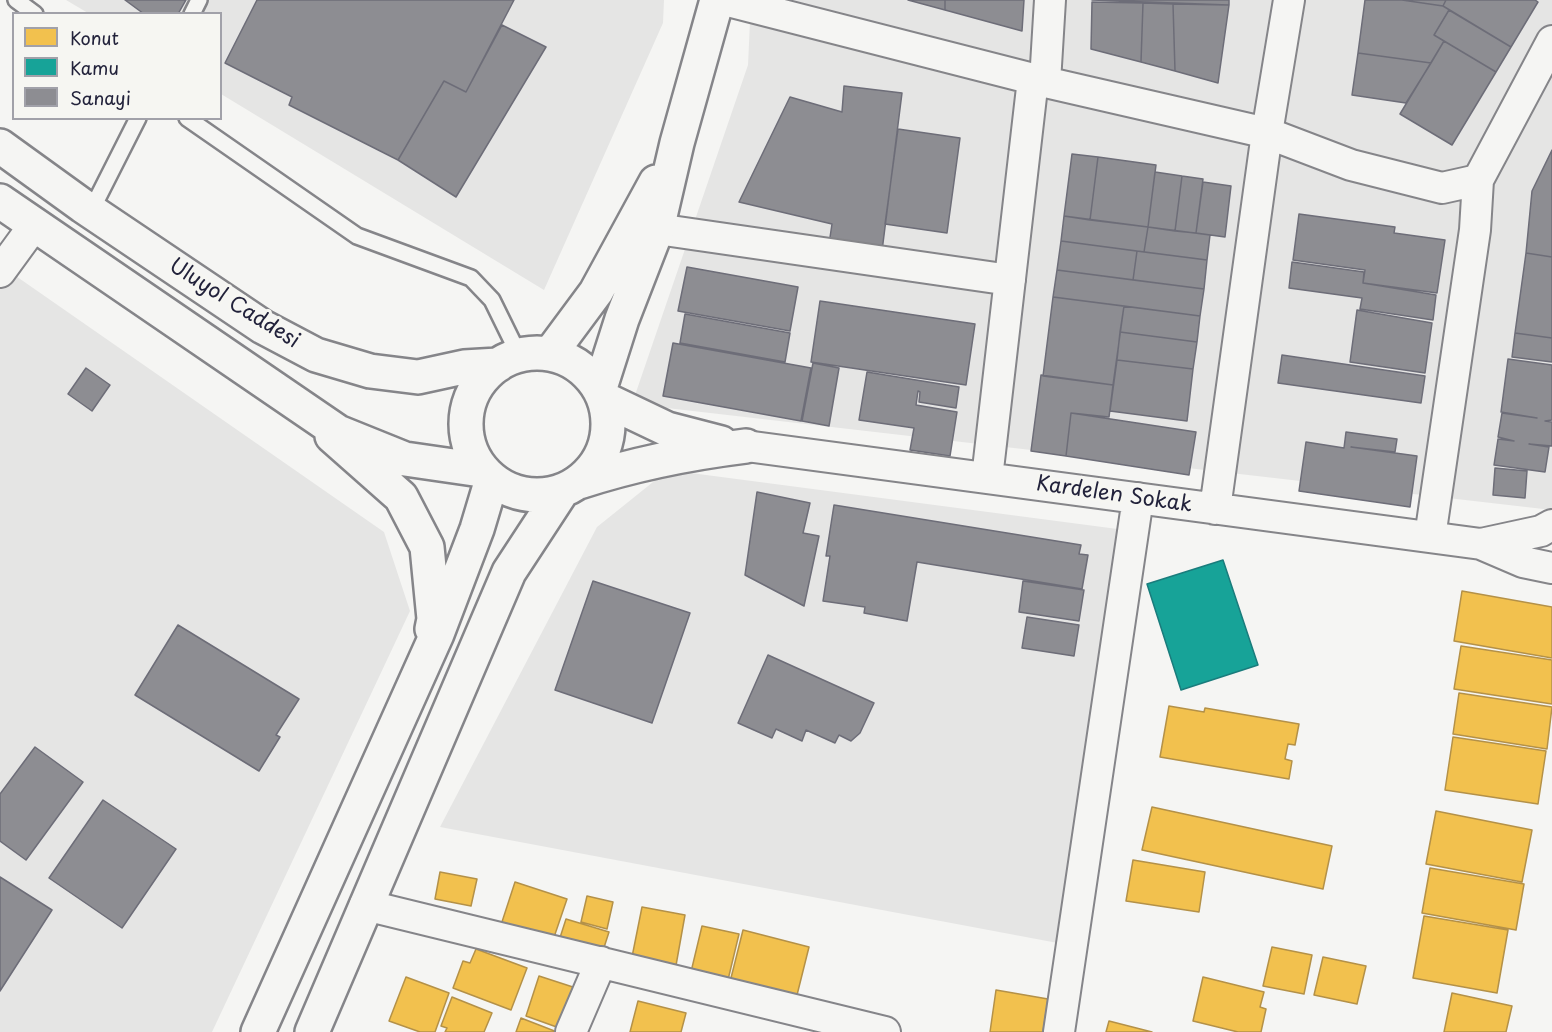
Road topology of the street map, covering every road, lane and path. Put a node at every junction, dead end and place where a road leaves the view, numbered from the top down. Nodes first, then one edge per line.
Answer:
1 (16, 0) edge
2 (717, 0) edge
3 (724, 0) edge
4 (1050, 0) edge
5 (1289, 0) edge
6 (32, 12) edge
7 (1552, 41) edge
8 (1039, 81) junction
9 (137, 120) edge
10 (190, 120) edge
11 (1267, 133) junction
12 (677, 143) junction
13 (0, 146) edge
14 (1478, 180) junction
15 (0, 201) edge
16 (90, 211) junction
17 (35, 224) junction
18 (657, 229) junction
19 (0, 272) edge
20 (1010, 280) junction
21 (522, 358) junction
22 (602, 393) junction
23 (301, 406) junction
24 (746, 446) junction
25 (487, 474) junction
26 (987, 478) junction
27 (570, 487) junction
28 (1137, 498) junction
29 (1215, 509) junction
30 (1552, 525) edge
31 (1430, 537) junction
32 (1480, 544) junction
33 (1552, 568) edge
34 (425, 661) junction
35 (364, 905) junction
36 (601, 962) junction
37 (258, 1032) edge
38 (312, 1032) edge
39 (571, 1032) edge
40 (885, 1032) edge
41 (1059, 1032) edge

1 - 6 lane
2 - 12 main road
3 - 8 street
4 - 8 street
5 - 11 street
7 - 14 street
8 - 11 street
8 - 20 street
9 - 16 lane
10 - 21 lane
11 - 14 street
11 - 29 street
12 - 18 main road
12 - 21 main road
13 - 16 main road, Uluyol Caddesi
14 - 31 street
15 - 17 main road, Uluyol Caddesi
16 - 21 main road, Uluyol Caddesi
17 - 19 street
17 - 23 main road, Uluyol Caddesi
18 - 20 street
18 - 22 main road
20 - 26 street
21 - 22 main road
21 - 25 main road
22 - 24 main road
22 - 27 main road
23 - 25 main road, Uluyol Caddesi
23 - 34 main road
24 - 26 street, Kardelen Sokak
24 - 27 main road
25 - 27 main road
25 - 34 main road
26 - 28 street, Kardelen Sokak
27 - 35 main road
28 - 29 street, Kardelen Sokak
28 - 41 street
29 - 31 street, Kardelen Sokak
30 - 32 street
31 - 32 street, Kardelen Sokak
32 - 33 street
34 - 37 main road
35 - 36 street
35 - 38 main road
36 - 39 street
36 - 40 street

